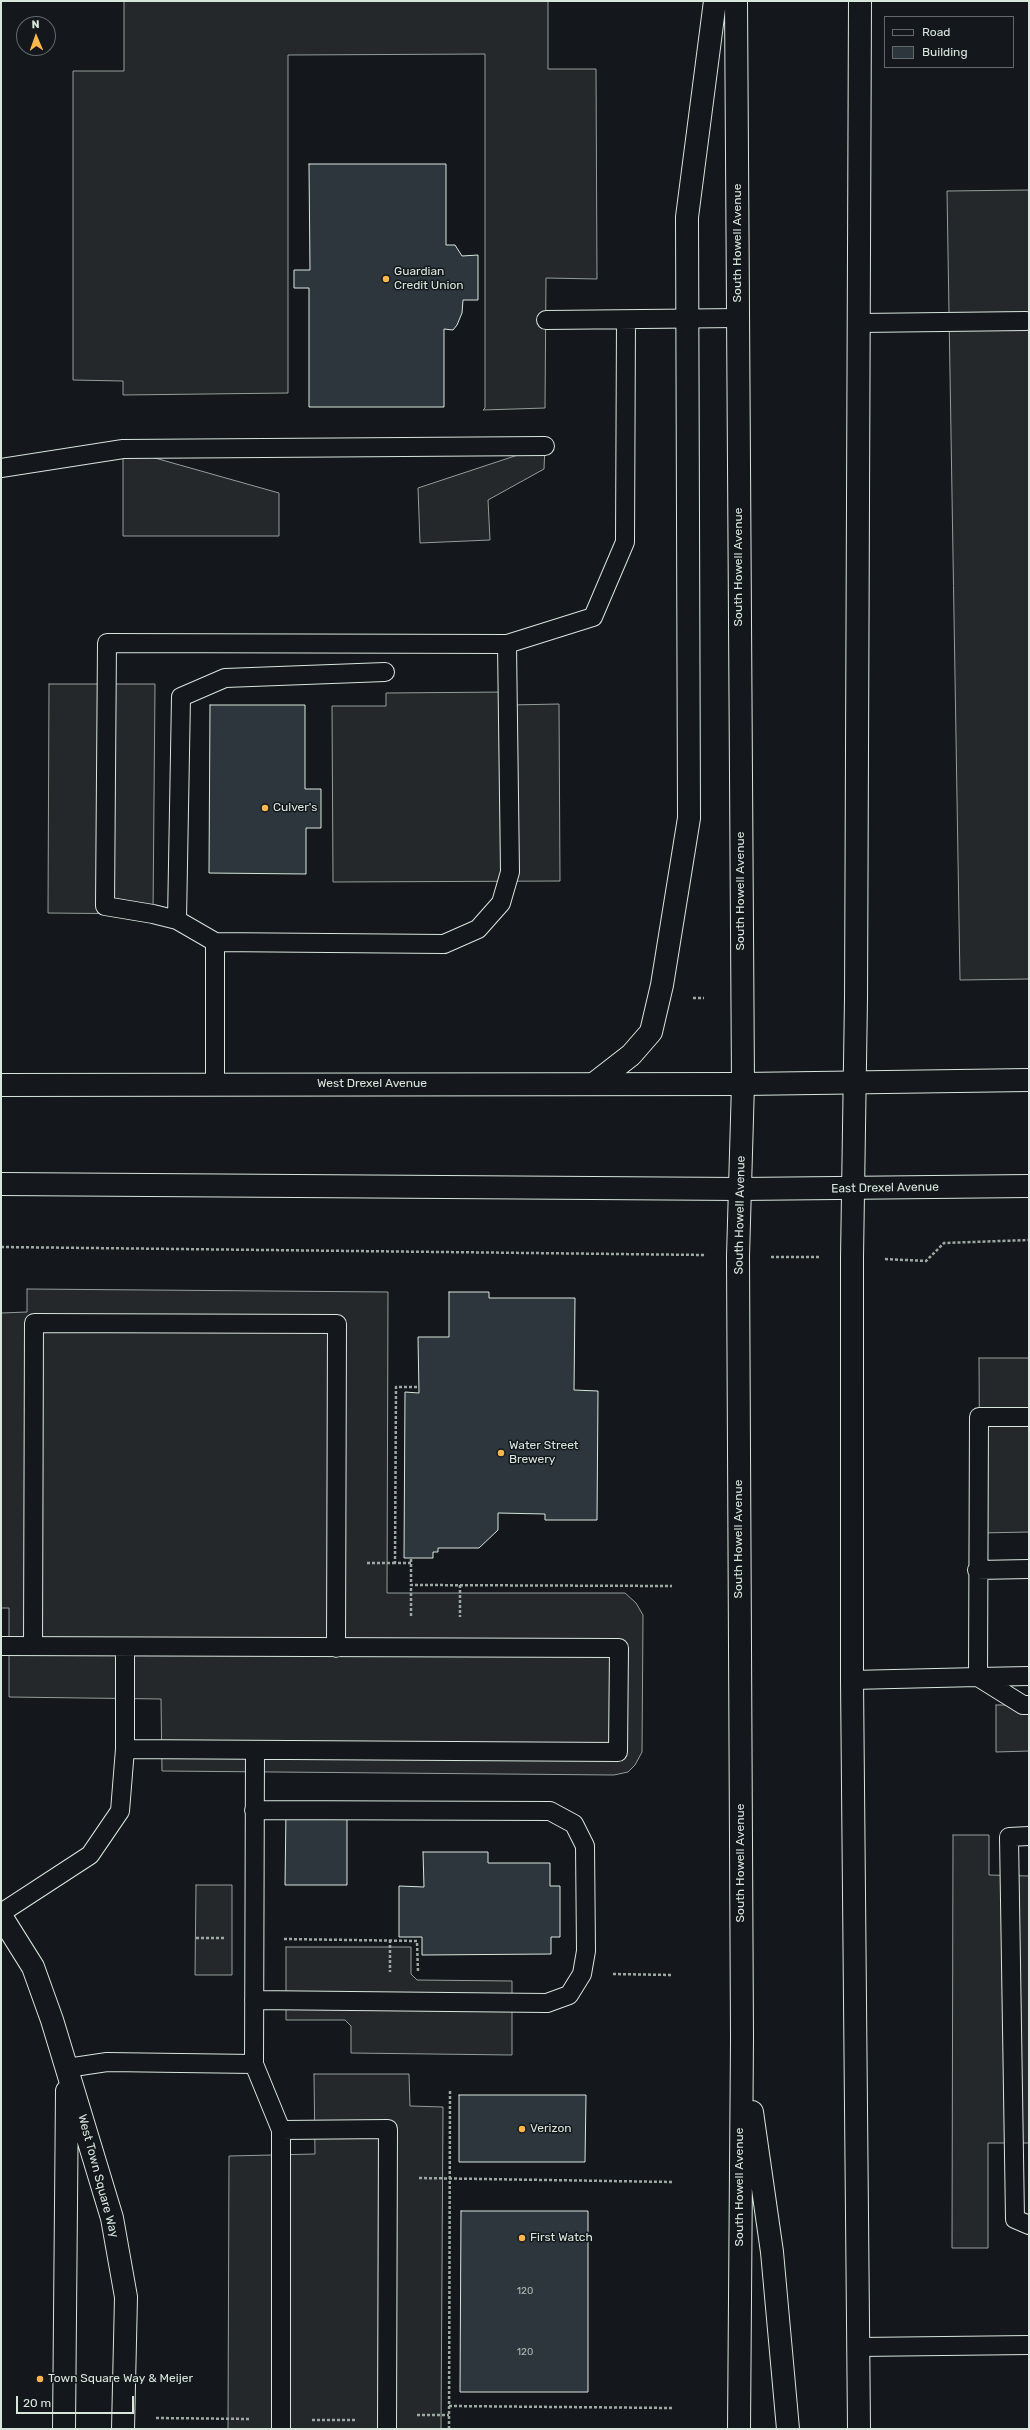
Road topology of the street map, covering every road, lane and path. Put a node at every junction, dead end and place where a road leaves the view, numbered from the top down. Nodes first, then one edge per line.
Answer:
1 (716, 1) edge
2 (736, 1) edge
3 (860, 1) edge
4 (738, 318) junction
5 (689, 319) junction
6 (546, 320) dead end
7 (626, 320) junction
8 (1026, 321) dead end
9 (860, 323) junction
10 (545, 446) dead end
11 (1, 468) edge
12 (507, 644) junction
13 (385, 672) dead end
14 (177, 920) junction
15 (215, 942) junction
16 (1029, 1080) edge
17 (595, 1083) junction
18 (742, 1084) junction
19 (855, 1084) junction
20 (1, 1085) edge
21 (214, 1085) junction
22 (1, 1184) edge
23 (1029, 1186) edge
24 (740, 1189) junction
25 (853, 1189) junction
26 (1029, 1240) edge
27 (1, 1248) edge
28 (738, 1256) junction
29 (852, 1258) junction
30 (418, 1387) dead end
31 (1029, 1417) edge
32 (411, 1558) dead end
33 (411, 1563) junction
34 (1029, 1569) edge
35 (977, 1570) junction
36 (672, 1586) dead end
37 (1, 1646) edge
38 (33, 1646) junction
39 (125, 1647) junction
40 (336, 1648) junction
41 (1029, 1676) edge
42 (978, 1677) junction
43 (852, 1680) junction
44 (1029, 1705) edge
45 (125, 1749) junction
46 (255, 1750) junction
47 (254, 1810) junction
48 (1029, 1836) edge
49 (1, 1914) edge
50 (283, 1939) dead end
51 (425, 1974) dead end
52 (612, 1974) dead end
53 (672, 1974) dead end
54 (254, 2000) junction
55 (742, 2038) junction
56 (254, 2064) junction
57 (67, 2068) junction
58 (450, 2091) dead end
59 (281, 2130) junction
60 (450, 2179) junction
61 (672, 2182) dead end
62 (1029, 2224) edge
63 (1029, 2345) edge
64 (859, 2347) junction
65 (449, 2406) junction
66 (673, 2408) dead end
67 (449, 2415) junction
68 (156, 2418) dead end
69 (387, 2423) edge
70 (281, 2424) edge
71 (64, 2429) edge
72 (123, 2429) edge
73 (449, 2429) edge
74 (739, 2429) edge
75 (788, 2429) edge
76 (859, 2429) edge

1 - 5 main road
2 - 4 main road, South Howell Avenue
3 - 9 main road
4 - 5 lane
4 - 18 main road, South Howell Avenue
5 - 7 lane
5 - 17 main road
6 - 7 lane
7 - 12 lane
8 - 9 lane
9 - 19 main road
10 - 11 lane
12 - 14 lane
12 - 15 lane
13 - 14 lane
14 - 15 lane
15 - 21 lane
16 - 19 main road
17 - 18 main road, West Drexel Avenue
17 - 21 main road, West Drexel Avenue
18 - 19 main road
18 - 24 main road, South Howell Avenue
19 - 25 main road
20 - 21 main road, West Drexel Avenue
22 - 24 main road
23 - 25 main road, East Drexel Avenue
24 - 25 main road, East Drexel Avenue
24 - 28 main road, South Howell Avenue
25 - 29 main road
26 - 29 path
27 - 28 path
28 - 29 path
28 - 55 main road, South Howell Avenue
29 - 43 main road
30 - 33 path
31 - 35 lane
32 - 33 path
33 - 36 path
34 - 35 lane
35 - 42 lane
37 - 38 lane
38 - 39 lane
38 - 40 lane
39 - 40 lane
39 - 45 lane
40 - 46 lane
41 - 42 lane
42 - 43 lane
42 - 44 lane
43 - 64 main road
45 - 46 lane
45 - 49 lane
46 - 47 lane
47 - 54 lane
47 - 54 lane
48 - 62 lane
49 - 57 main road, West Town Square Way
50 - 51 path
52 - 53 path
54 - 56 lane
55 - 74 main road, South Howell Avenue
55 - 75 main road
56 - 57 lane
56 - 59 lane
57 - 71 main road, West Town Square Way
57 - 72 main road, West Town Square Way
58 - 60 path
59 - 69 lane
59 - 70 lane
60 - 61 path
60 - 65 path
63 - 64 lane
64 - 76 main road
65 - 66 path
65 - 67 path
67 - 69 path
67 - 73 path
68 - 70 path
69 - 70 path

